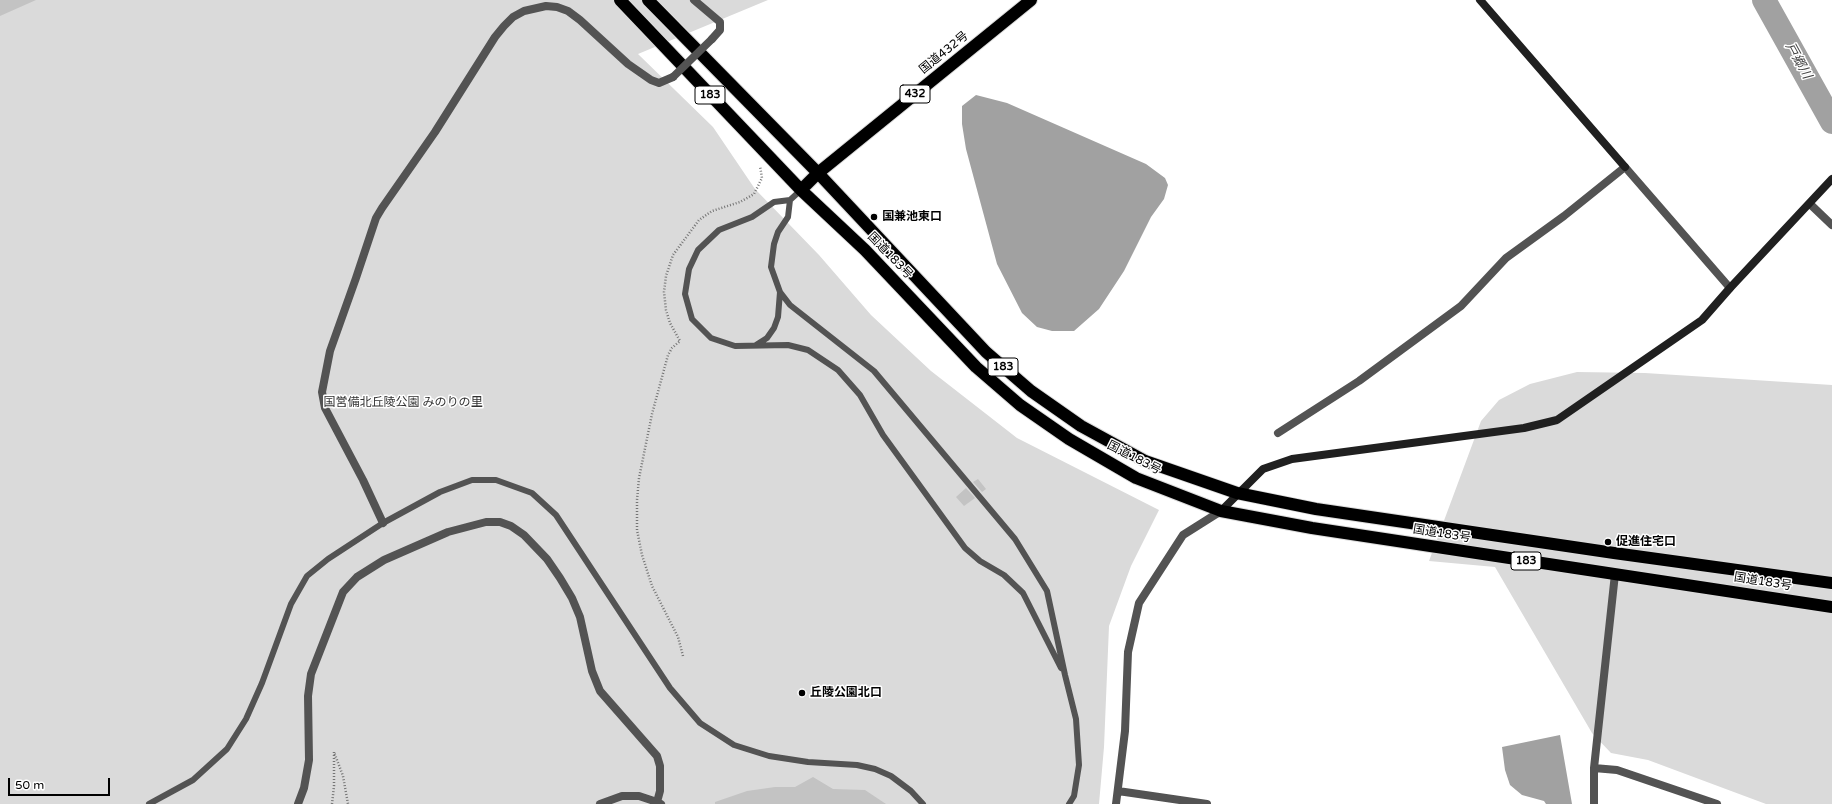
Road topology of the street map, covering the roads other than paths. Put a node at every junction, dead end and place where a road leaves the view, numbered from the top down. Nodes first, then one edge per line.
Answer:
1 (620, 0) edge
2 (648, 0) edge
3 (694, 0) edge
4 (1031, 0) edge
5 (1480, 0) edge
6 (1626, 167) junction
7 (818, 173) junction
8 (1832, 180) edge
9 (801, 190) junction
10 (790, 200) junction
11 (1810, 204) junction
12 (1832, 225) edge
13 (1730, 288) junction
14 (780, 292) junction
15 (756, 345) junction
16 (1278, 433) dead end
17 (1238, 493) junction
18 (1221, 511) junction
19 (383, 523) junction
20 (1615, 574) junction
21 (1832, 583) edge
22 (1832, 607) edge
23 (1065, 675) junction
24 (1594, 768) junction
25 (1118, 791) junction
26 (659, 803) edge
27 (149, 804) edge
28 (298, 804) edge
29 (600, 804) edge
30 (924, 804) edge
31 (1070, 804) edge
32 (1116, 804) edge
33 (1206, 804) edge
34 (1594, 804) edge
35 (1717, 804) edge

1 - 9 highway, 国道183号 / 183
2 - 7 highway, 国道183号 / 183
3 - 19 street, bridge
4 - 7 highway, 国道432号 / 432
5 - 6 street
6 - 13 street
6 - 16 street
7 - 9 highway, 国道432号 / 432
7 - 17 highway, 国道183号 / 183
8 - 11 street
9 - 10 lane
9 - 18 highway, 国道183号 / 183
10 - 14 lane
10 - 15 lane
11 - 12 street
11 - 13 street
13 - 17 street
14 - 15 lane
14 - 23 lane
15 - 23 lane
17 - 18 street
17 - 21 highway, 国道183号 / 183
18 - 20 highway, 国道183号 / 183
18 - 25 street
19 - 27 lane
19 - 30 lane
20 - 22 highway, 国道183号 / 183
20 - 24 street
23 - 31 lane
24 - 34 street
24 - 35 street
25 - 32 street
25 - 33 street
26 - 28 street
26 - 29 street

